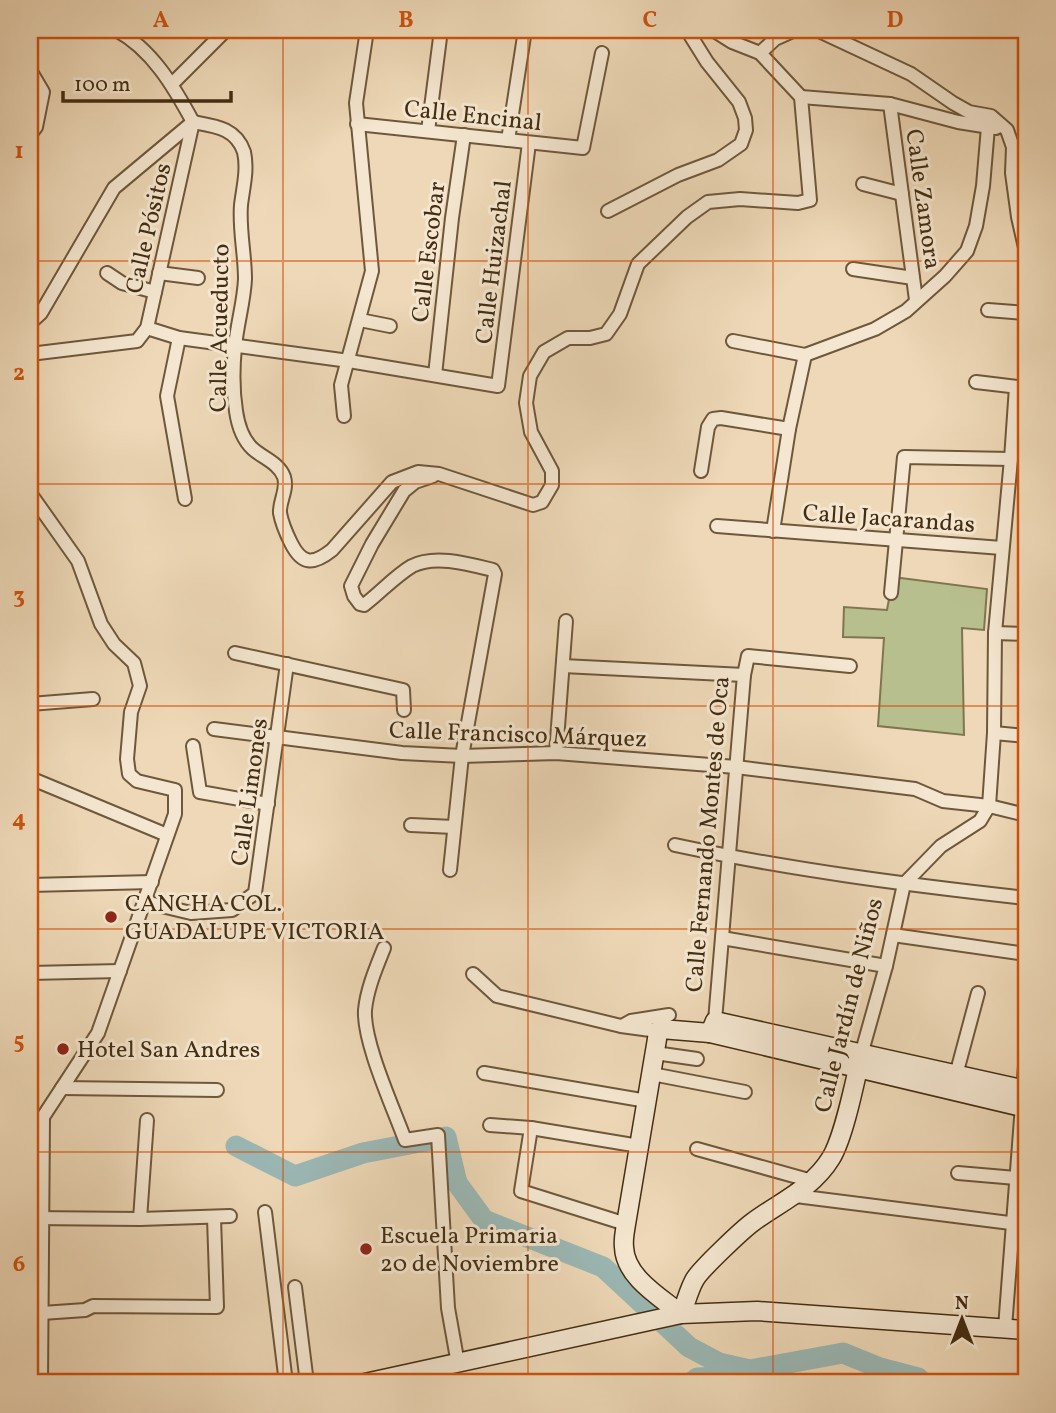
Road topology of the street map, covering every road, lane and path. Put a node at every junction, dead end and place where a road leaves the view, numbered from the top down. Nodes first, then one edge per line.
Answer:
1 (116, 30) edge
2 (226, 30) edge
3 (367, 30) edge
4 (441, 30) edge
5 (525, 30) edge
6 (687, 30) edge
7 (713, 30) edge
8 (795, 30) edge
9 (817, 30) edge
10 (134, 34) edge
11 (602, 53) dead end
12 (760, 53) junction
13 (30, 70) edge
14 (173, 83) junction
15 (801, 97) junction
16 (890, 104) junction
17 (193, 122) junction
18 (357, 124) junction
19 (988, 127) junction
20 (1007, 130) junction
21 (428, 131) junction
22 (30, 135) edge
23 (464, 135) junction
24 (508, 140) junction
25 (529, 143) junction
26 (863, 184) dead end
27 (902, 194) junction
28 (608, 211) dead end
29 (1026, 252) edge
30 (853, 269) dead end
31 (107, 273) dead end
32 (159, 273) junction
33 (198, 278) dead end
34 (914, 278) junction
35 (155, 292) junction
36 (916, 300) junction
37 (988, 310) dead end
38 (1026, 313) edge
39 (360, 320) junction
40 (30, 323) edge
41 (390, 326) dead end
42 (147, 328) junction
43 (179, 338) junction
44 (733, 341) dead end
45 (235, 347) junction
46 (30, 354) edge
47 (805, 355) junction
48 (349, 360) junction
49 (435, 375) junction
50 (976, 382) dead end
51 (1021, 388) edge
52 (344, 416) dead end
53 (789, 429) junction
54 (1012, 456) junction
55 (1026, 456) edge
56 (701, 471) dead end
57 (439, 474) junction
58 (30, 493) edge
59 (185, 499) dead end
60 (717, 526) dead end
61 (773, 531) junction
62 (896, 540) junction
63 (1002, 548) junction
64 (891, 593) dead end
65 (566, 621) dead end
66 (995, 633) junction
67 (1026, 634) edge
68 (235, 653) dead end
69 (287, 664) junction
70 (563, 666) junction
71 (850, 666) dead end
72 (744, 676) junction
73 (93, 699) dead end
74 (30, 704) edge
75 (404, 710) dead end
76 (214, 729) dead end
77 (994, 733) junction
78 (278, 736) junction
79 (1026, 736) edge
80 (193, 746) dead end
81 (556, 753) junction
82 (462, 756) junction
83 (736, 767) junction
84 (30, 778) edge
85 (268, 804) junction
86 (989, 807) junction
87 (1026, 815) edge
88 (411, 825) dead end
89 (454, 827) junction
90 (167, 835) junction
91 (675, 845) dead end
92 (729, 856) junction
93 (450, 870) dead end
94 (152, 882) junction
95 (904, 884) junction
96 (30, 886) edge
97 (1026, 898) edge
98 (145, 902) junction
99 (893, 935) junction
100 (722, 937) junction
101 (384, 948) dead end
102 (1026, 954) edge
103 (886, 966) junction
104 (120, 971) junction
105 (30, 973) edge
106 (473, 974) dead end
107 (978, 993) dead end
108 (669, 1015) dead end
109 (621, 1026) junction
110 (713, 1027) junction
111 (658, 1031) junction
112 (655, 1053) junction
113 (1026, 1053) edge
114 (697, 1059) dead end
115 (860, 1062) junction
116 (484, 1073) dead end
117 (652, 1074) junction
118 (956, 1075) junction
119 (62, 1088) junction
120 (217, 1090) dead end
121 (745, 1092) dead end
122 (1024, 1098) edge
123 (647, 1101) junction
124 (147, 1121) dead end
125 (490, 1125) dead end
126 (531, 1128) junction
127 (639, 1146) junction
128 (697, 1149) dead end
129 (958, 1173) dead end
130 (1016, 1178) junction
131 (812, 1181) junction
132 (796, 1196) junction
133 (265, 1212) dead end
134 (230, 1216) dead end
135 (35, 1218) edge
136 (215, 1218) junction
137 (140, 1219) junction
138 (1012, 1223) junction
139 (626, 1224) junction
140 (1026, 1225) edge
141 (295, 1287) dead end
142 (42, 1313) junction
143 (681, 1314) junction
144 (1005, 1328) junction
145 (1026, 1330) edge
146 (458, 1364) junction
147 (30, 1382) edge
148 (36, 1383) edge
149 (41, 1383) edge
150 (286, 1383) edge
151 (307, 1383) edge
152 (365, 1383) edge

1 - 10 street
2 - 14 street
3 - 18 street
4 - 21 street
5 - 24 street
6 - 28 street
7 - 12 street
8 - 12 street
9 - 20 street
10 - 14 street
11 - 25 street, Calle Encinal
12 - 15 street
13 - 22 street
14 - 17 street
15 - 16 street
15 - 57 street, Calle Acueducto
16 - 19 street
16 - 27 street, Calle Zamora
17 - 32 street, Calle Pósitos
17 - 40 street
17 - 45 street, Calle Acueducto
18 - 21 street, Calle Encinal
18 - 39 street
19 - 20 street
19 - 36 street
20 - 29 street
21 - 23 street, Calle Encinal
23 - 24 street, Calle Encinal
23 - 49 street, Calle Escobar
24 - 25 street, Calle Encinal
25 - 49 street, Calle Huizachal
26 - 27 street
27 - 34 street, Calle Zamora
30 - 34 street
31 - 35 street
32 - 33 street
32 - 35 street, Calle Pósitos
34 - 36 street, Calle Zamora
35 - 42 street, Calle Pósitos
36 - 47 street
37 - 38 street
39 - 41 street
39 - 48 street
42 - 43 street
42 - 46 street, Calle Pósitos
43 - 45 street
43 - 59 street
44 - 47 street
45 - 48 street
45 - 57 street, Calle Acueducto
47 - 53 street
48 - 49 street
48 - 52 street
50 - 51 street
51 - 54 street
53 - 56 street
53 - 61 street
54 - 55 street
54 - 62 street
54 - 63 street
57 - 82 street
58 - 90 street
60 - 61 street, Calle Jacarandas
61 - 62 street, Calle Jacarandas
62 - 63 street, Calle Jacarandas
62 - 64 street
63 - 66 street
65 - 70 street
66 - 67 street
66 - 77 street
68 - 69 street
69 - 75 street
69 - 78 street, Calle Limones
70 - 72 street
70 - 81 street
71 - 72 street, Calle Fernando Montes de Oca
72 - 83 street, Calle Fernando Montes de Oca
73 - 74 street
76 - 78 street, Calle Francisco Márquez
77 - 79 street
77 - 86 street
78 - 82 street, Calle Francisco Márquez
78 - 85 street, Calle Limones
80 - 85 street
81 - 82 street, Calle Francisco Márquez
81 - 83 street, Calle Francisco Márquez
82 - 89 street
83 - 86 street, Calle Francisco Márquez
83 - 92 street, Calle Fernando Montes de Oca
84 - 90 street
85 - 98 street, Calle Limones
86 - 87 street, Calle Francisco Márquez
86 - 95 street, Calle Jardín de Niños
88 - 89 street
89 - 93 street
90 - 94 street
91 - 92 street
92 - 95 street
92 - 100 street, Calle Fernando Montes de Oca
94 - 96 street
94 - 98 street
95 - 97 street
95 - 99 street, Calle Jardín de Niños
98 - 104 street
99 - 102 street
99 - 103 street, Calle Jardín de Niños
100 - 103 street
100 - 110 street, Calle Fernando Montes de Oca
101 - 146 street
103 - 115 street, Calle Jardín de Niños
104 - 105 street
104 - 119 street
106 - 109 street
107 - 118 street
108 - 109 street
109 - 111 street
110 - 111 main road
110 - 115 main road
111 - 112 main road
112 - 114 street
112 - 117 main road
113 - 122 street
115 - 118 main road
115 - 122 main road
115 - 131 main road, Calle Jardín de Niños
116 - 123 street
117 - 121 street
117 - 123 main road
118 - 122 main road
119 - 120 street
119 - 135 street
122 - 130 street
123 - 127 main road
124 - 137 street
125 - 126 street
126 - 127 street
126 - 139 street
127 - 139 main road
128 - 131 street
129 - 130 street
130 - 138 street
131 - 132 main road, Calle Jardín de Niños
132 - 138 street
132 - 143 main road, Calle Jardín de Niños
133 - 150 street
134 - 136 street
135 - 137 street
135 - 142 street
136 - 137 street
136 - 142 street
138 - 140 street
138 - 144 street
139 - 143 main road
141 - 151 street
142 - 149 street
143 - 144 main road
143 - 146 main road
144 - 145 main road
146 - 152 main road
147 - 148 main road

